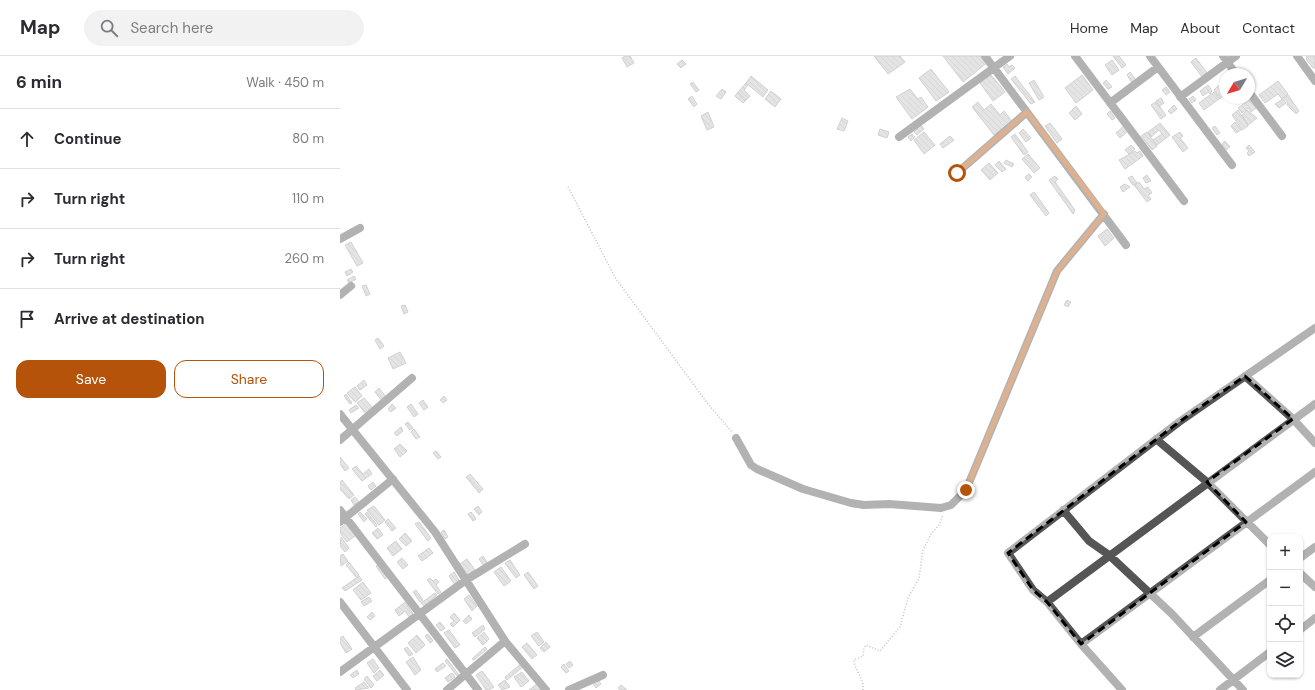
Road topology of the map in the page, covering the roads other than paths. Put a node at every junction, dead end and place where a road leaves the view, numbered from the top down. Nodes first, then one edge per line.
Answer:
1 (986, 56) edge
2 (1010, 56) edge
3 (1075, 56) edge
4 (1150, 56) edge
5 (1236, 56) edge
6 (1297, 56) edge
7 (1225, 59) edge
8 (1158, 67) junction
9 (994, 68) junction
10 (1232, 68) edge
11 (1315, 81) edge
12 (1180, 97) junction
13 (1255, 100) edge
14 (1110, 103) junction
15 (1027, 112) junction
16 (1282, 136) dead end
17 (899, 137) dead end
18 (1232, 165) dead end
19 (957, 173) dead end
20 (1184, 201) dead end
21 (1104, 214) junction
22 (360, 228) dead end
23 (340, 239) edge
24 (1126, 244) dead end
25 (351, 286) dead end
26 (340, 295) edge
27 (1315, 328) edge
28 (1245, 376) junction
29 (412, 378) dead end
30 (1315, 404) edge
31 (340, 414) edge
32 (1293, 420) junction
33 (352, 430) junction
34 (736, 438) road end
35 (340, 440) edge
36 (1156, 440) junction
37 (1315, 443) edge
38 (1315, 472) edge
39 (392, 479) junction
40 (1208, 482) junction
41 (340, 510) edge
42 (1063, 510) junction
43 (343, 520) edge
44 (1246, 522) junction
45 (1267, 542) edge
46 (525, 544) dead end
47 (1315, 547) edge
48 (1109, 555) junction
49 (1303, 556) edge
50 (1303, 576) edge
51 (466, 580) junction
52 (1267, 582) edge
53 (1315, 587) edge
54 (1149, 594) junction
55 (340, 602) edge
56 (1047, 602) junction
57 (420, 614) junction
58 (1315, 618) edge
59 (1303, 628) edge
60 (1193, 637) junction
61 (505, 641) junction
62 (1081, 644) junction
63 (375, 648) junction
64 (1267, 654) edge
65 (340, 672) edge
66 (466, 674) junction
67 (602, 675) dead end
68 (1234, 680) junction
69 (407, 690) edge
70 (448, 690) edge
71 (478, 690) edge
72 (546, 690) edge
73 (569, 690) edge
74 (1122, 690) edge
75 (1220, 690) edge
76 (1243, 690) edge

1 - 9 street
2 - 9 street
3 - 14 street
4 - 8 street
5 - 7 street
6 - 11 street
7 - 10 street
7 - 12 street
8 - 12 street
8 - 14 street
9 - 15 street
9 - 17 street
12 - 18 street
13 - 16 street
14 - 20 street
15 - 19 street
15 - 21 street
21 - 24 street
21 - 34 street
22 - 23 street
25 - 26 street
27 - 28 street
28 - 32 street
28 - 36 street
29 - 33 street
30 - 32 street
31 - 33 street
32 - 37 street
32 - 40 street
33 - 35 street
33 - 39 street
36 - 40 street
36 - 42 street
38 - 44 street
39 - 43 street
39 - 51 street
40 - 44 street
40 - 48 street
41 - 43 street
42 - 48 street
42 - 56 street
43 - 57 street
44 - 45 street
44 - 54 street
46 - 51 street
47 - 49 street
48 - 54 street
48 - 56 street
50 - 53 street
51 - 57 street
51 - 61 street
52 - 60 street
54 - 60 street
54 - 62 street
55 - 63 street
56 - 62 street
57 - 63 street
57 - 66 street
58 - 59 street
60 - 68 street
61 - 66 street
61 - 72 street
62 - 74 street
63 - 65 street
63 - 69 street
64 - 68 street
66 - 70 street
66 - 71 street
67 - 73 street
68 - 75 street
68 - 76 street

